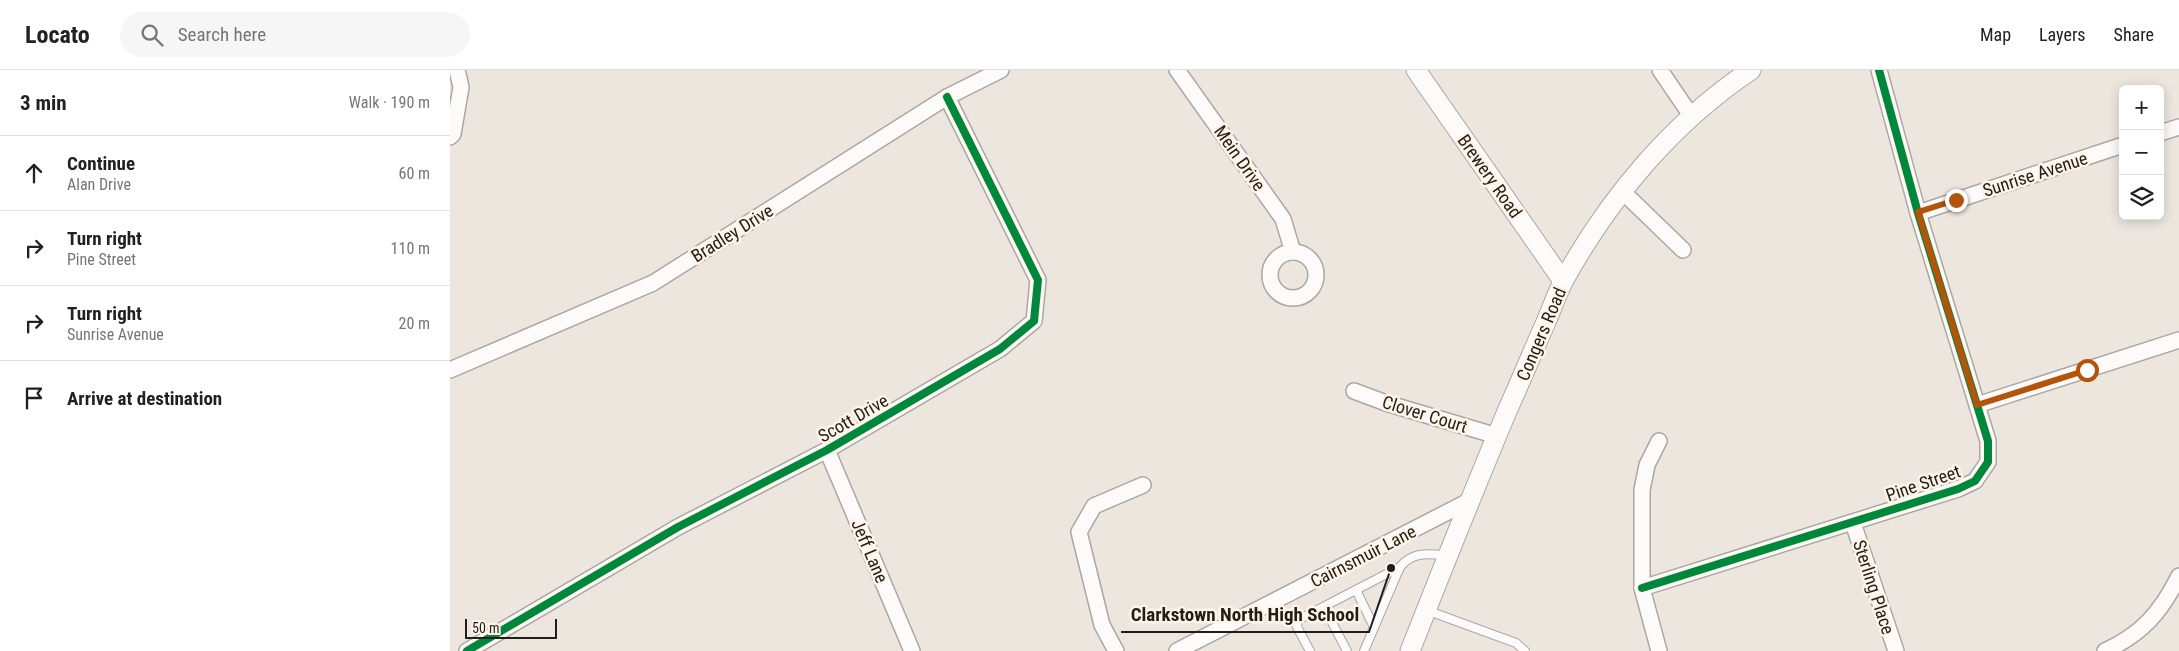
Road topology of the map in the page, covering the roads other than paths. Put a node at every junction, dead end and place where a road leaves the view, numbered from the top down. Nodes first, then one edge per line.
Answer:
1 (457, 70) edge
2 (1001, 70) edge
3 (1177, 70) edge
4 (1416, 70) edge
5 (1660, 70) edge
6 (1751, 70) edge
7 (1879, 70) edge
8 (947, 98) junction
9 (1692, 117) junction
10 (2179, 127) edge
11 (2164, 132) edge
12 (450, 137) edge
13 (2119, 146) edge
14 (1622, 191) junction
15 (1918, 212) junction
16 (1683, 250) dead end
17 (1293, 252) dead end
18 (1563, 281) junction
19 (2179, 340) edge
20 (450, 370) edge
21 (1354, 391) dead end
22 (1977, 405) junction
23 (1497, 436) junction
24 (1659, 441) dead end
25 (827, 450) junction
26 (1144, 485) dead end
27 (1469, 502) junction
28 (1853, 523) junction
29 (1448, 555) junction
30 (1400, 567) junction
31 (2179, 576) edge
32 (1642, 588) junction
33 (1356, 590) junction
34 (1324, 607) junction
35 (1426, 610) junction
36 (1374, 626) junction
37 (467, 651) edge
38 (912, 651) edge
39 (1116, 651) edge
40 (1177, 651) edge
41 (1310, 651) edge
42 (1348, 651) edge
43 (1364, 651) edge
44 (1410, 651) edge
45 (1525, 651) edge
46 (1659, 651) edge
47 (1896, 651) edge
48 (2105, 651) edge

1 - 12 street
2 - 8 street, Bradley Drive
3 - 17 street, Mein Drive
4 - 18 street, Brewery Road
5 - 9 street
6 - 9 street, Congers Road
7 - 15 street, Pine Street
8 - 20 street, Bradley Drive
8 - 25 street, Scott Drive
9 - 14 street, Congers Road
10 - 11 street
13 - 15 street, Sunrise Avenue
14 - 16 street
14 - 18 street, Congers Road
15 - 22 street, Pine Street
18 - 23 street, Congers Road
19 - 22 street
21 - 23 street, Clover Court
22 - 28 street, Pine Street
23 - 27 street, Congers Road
24 - 32 street
25 - 37 street, Scott Drive
25 - 38 street, Jeff Lane
26 - 39 street
27 - 29 street, Congers Road
27 - 40 street, Cairnsmuir Lane
28 - 32 street, Pine Street
28 - 47 street, Sterling Place
29 - 30 lane
29 - 35 street, Congers Road
30 - 33 lane
30 - 36 lane
31 - 48 street
32 - 46 street
33 - 34 lane
33 - 36 lane
34 - 41 lane
34 - 42 lane
35 - 44 street, Congers Road
35 - 45 lane
36 - 43 lane

